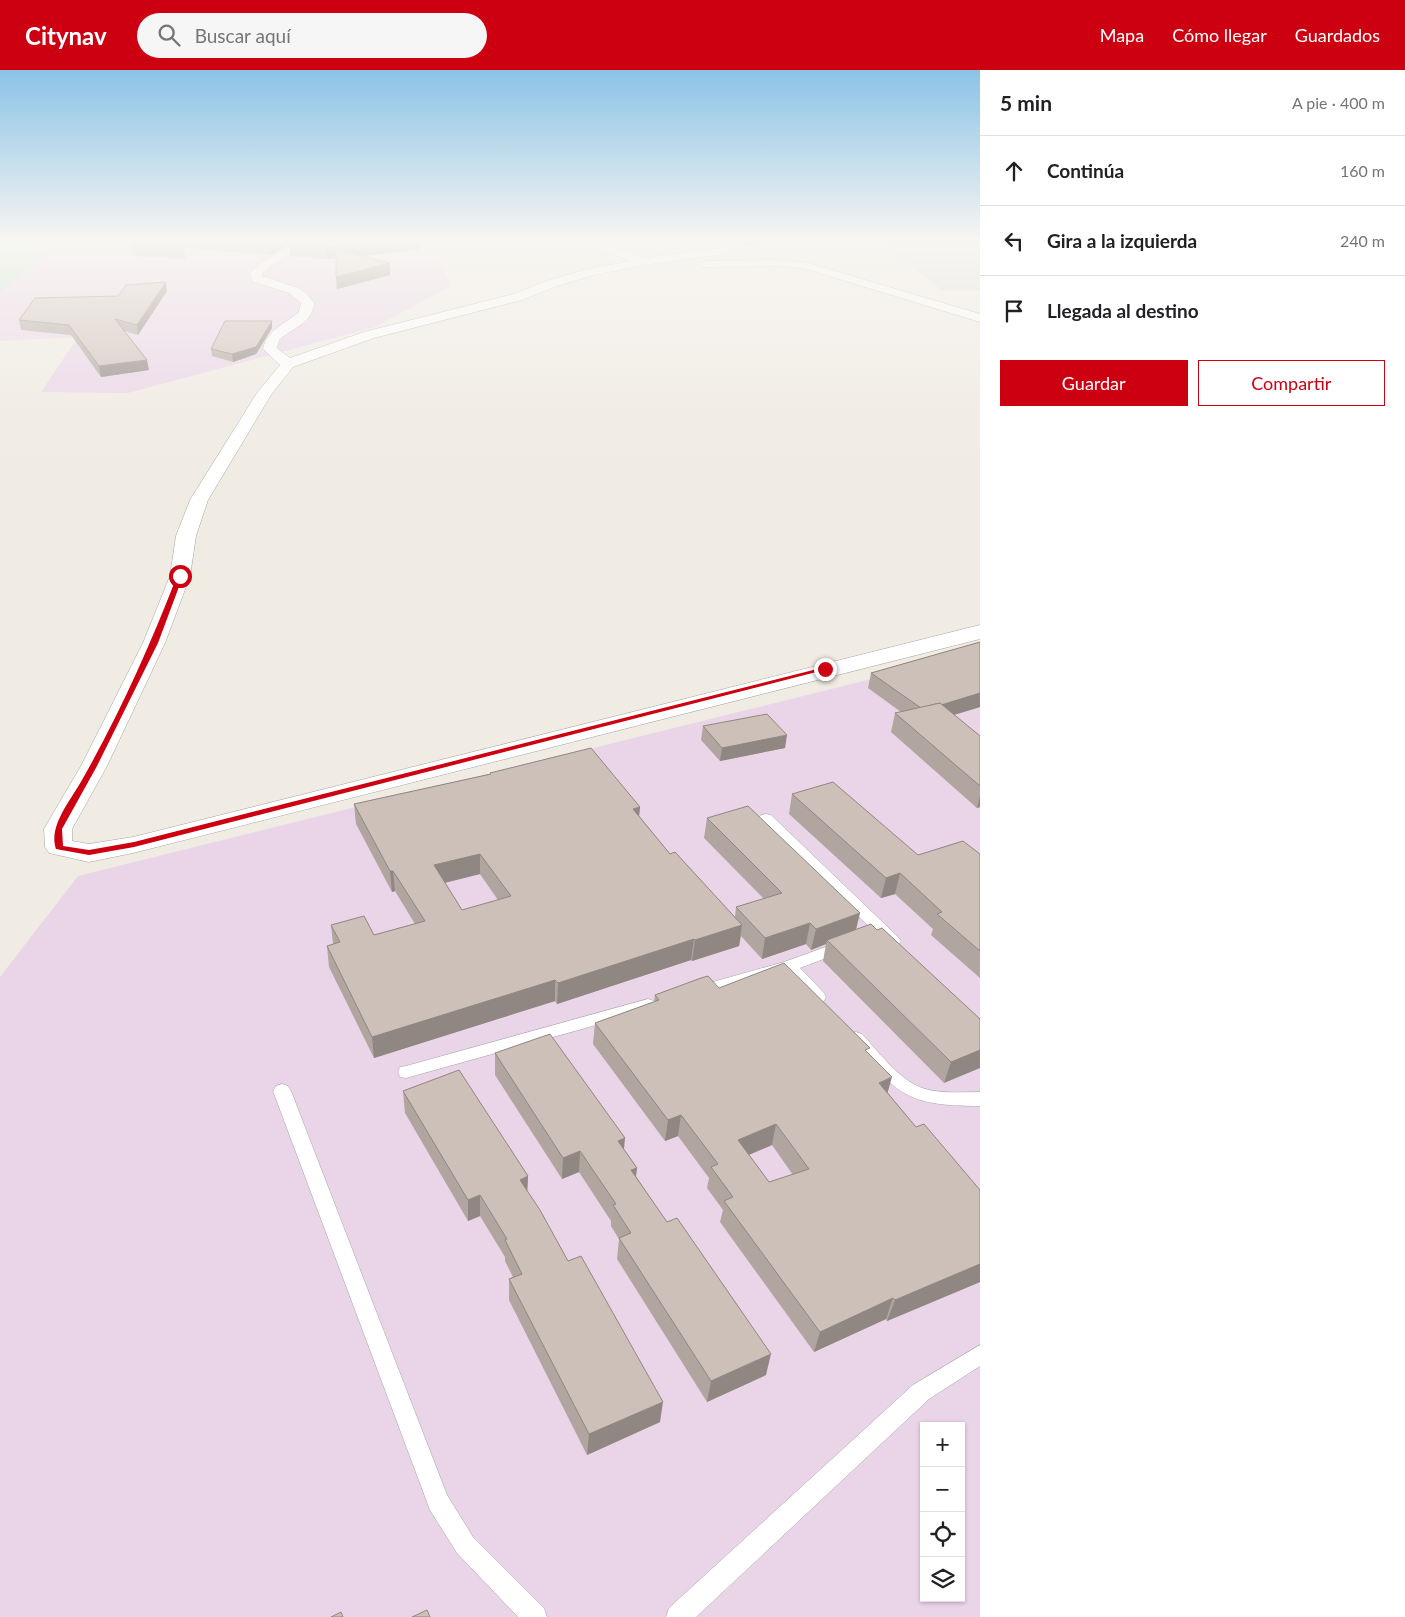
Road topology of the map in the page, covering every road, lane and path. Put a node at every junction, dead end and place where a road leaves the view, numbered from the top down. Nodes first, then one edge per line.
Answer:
1 (303, 315) edge
2 (447, 315) edge
3 (288, 364) junction
4 (980, 632) edge
5 (766, 818) dead end
6 (882, 931) junction
7 (903, 951) edge
8 (789, 966) junction
9 (684, 995) edge
10 (664, 1001) edge
11 (830, 1010) edge
12 (844, 1024) edge
13 (406, 1072) dead end
14 (282, 1091) dead end
15 (980, 1100) edge
16 (980, 1356) edge
17 (535, 1617) edge
18 (678, 1617) edge

1 - 3 street
2 - 3 street
3 - 4 street
5 - 6 lane
6 - 7 lane
6 - 8 lane
8 - 9 lane
8 - 11 lane
10 - 13 lane
12 - 15 lane
14 - 17 lane
16 - 18 lane

